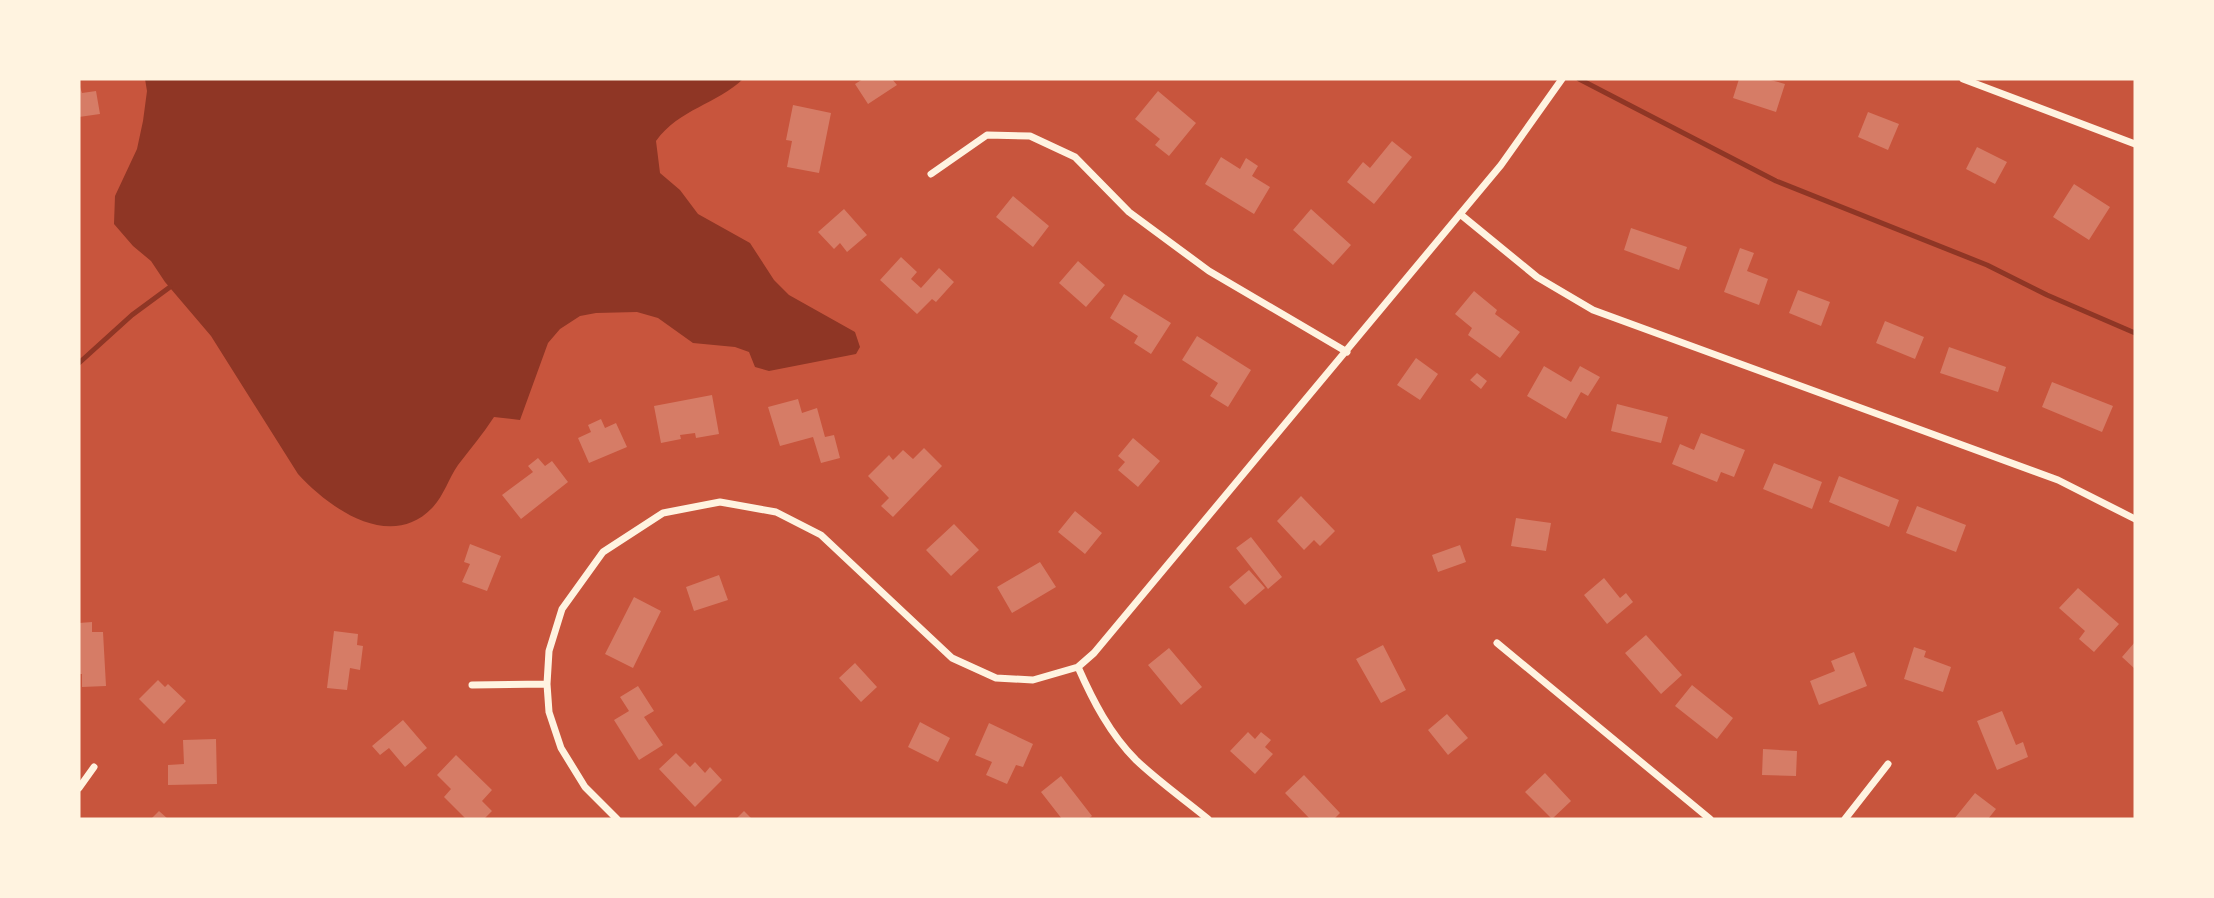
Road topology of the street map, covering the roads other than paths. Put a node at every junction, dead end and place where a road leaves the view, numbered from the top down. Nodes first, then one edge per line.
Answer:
1 (1562, 79) edge
2 (1963, 79) edge
3 (2135, 144) edge
4 (931, 174) dead end
5 (1460, 214) junction
6 (1347, 352) junction
7 (2135, 519) edge
8 (1497, 643) dead end
9 (1078, 667) junction
10 (547, 684) junction
11 (472, 685) dead end
12 (1888, 764) dead end
13 (94, 767) dead end
14 (79, 788) edge
15 (617, 819) edge
16 (1208, 819) edge
17 (1710, 819) edge
18 (1845, 819) edge

1 - 5 street
2 - 3 street
4 - 6 street
5 - 6 street
5 - 7 street
6 - 9 street
8 - 17 street
9 - 10 street
9 - 16 street
10 - 11 street
10 - 15 street
12 - 18 street
13 - 14 street

